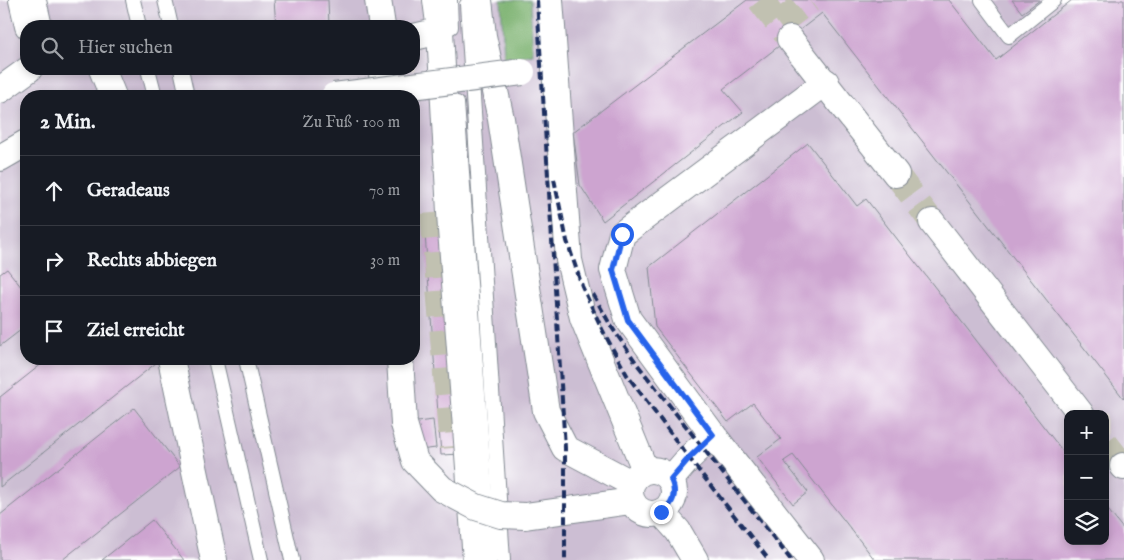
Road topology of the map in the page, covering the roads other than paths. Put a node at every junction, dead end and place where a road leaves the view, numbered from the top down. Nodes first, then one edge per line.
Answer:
1 (22, 0) edge
2 (38, 0) edge
3 (133, 0) edge
4 (165, 0) edge
5 (378, 0) edge
6 (436, 0) edge
7 (450, 0) edge
8 (467, 0) edge
9 (479, 0) edge
10 (550, 0) edge
11 (982, 0) edge
12 (1054, 0) edge
13 (27, 20) edge
14 (43, 20) edge
15 (138, 20) edge
16 (170, 20) edge
17 (381, 20) edge
18 (440, 31) junction
19 (420, 36) edge
20 (790, 39) tunnel mouth
21 (554, 68) junction
22 (21, 75) edge
23 (104, 75) edge
24 (150, 75) edge
25 (182, 75) edge
26 (382, 75) edge
27 (826, 82) junction
28 (0, 90) edge
29 (111, 90) edge
30 (153, 90) edge
31 (186, 90) edge
32 (381, 90) edge
33 (383, 90) edge
34 (444, 115) junction
35 (20, 146) edge
36 (0, 158) edge
37 (896, 174) tunnel mouth
38 (434, 213) tunnel mouth
39 (932, 222) tunnel mouth
40 (171, 365) edge
41 (216, 365) edge
42 (247, 365) edge
43 (400, 365) edge
44 (1079, 410) edge
45 (713, 435) junction
46 (671, 479) junction
47 (636, 485) junction
48 (661, 512) junction
49 (214, 560) edge
50 (261, 560) edge
51 (292, 560) edge
52 (476, 560) edge
53 (490, 560) edge
54 (503, 560) edge
55 (695, 560) edge
56 (811, 560) edge

1 - 13 street
2 - 14 lane
3 - 15 lane
4 - 16 lane
5 - 17 street
6 - 18 street
7 - 53 lane
8 - 54 lane
9 - 47 street
10 - 21 street
11 - 12 lane
18 - 19 street
18 - 34 street
20 - 27 street
21 - 32 street, bridge
21 - 47 street
22 - 28 street
23 - 29 street
24 - 30 lane
25 - 31 lane
26 - 33 street
27 - 37 street
27 - 45 street
34 - 38 street
34 - 52 street
35 - 36 street
39 - 44 street
40 - 49 street
41 - 50 lane
42 - 51 lane
43 - 47 street, bridge
45 - 46 street
45 - 56 street
46 - 47 street
46 - 48 street
47 - 48 street
48 - 55 street

